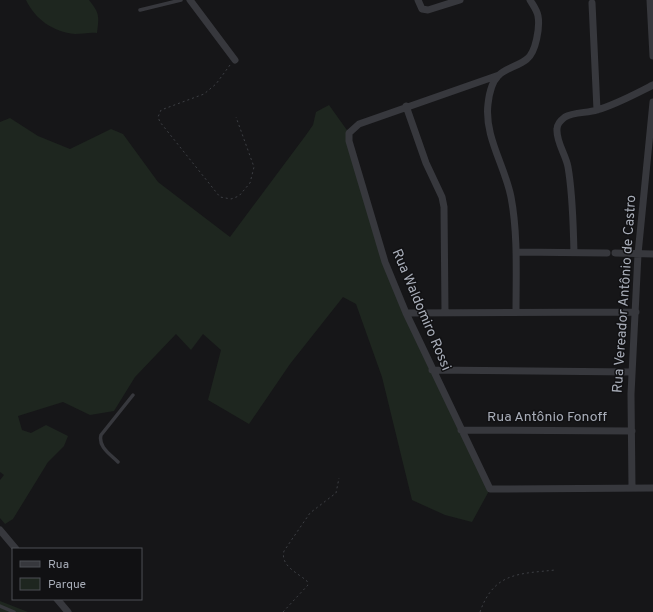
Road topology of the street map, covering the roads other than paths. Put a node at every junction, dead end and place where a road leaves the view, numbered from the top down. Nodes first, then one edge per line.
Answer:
1 (181, 0) edge
2 (190, 0) edge
3 (418, 0) edge
4 (460, 0) edge
5 (530, 0) edge
6 (650, 0) edge
7 (592, 3) dead end
8 (140, 10) dead end
9 (653, 56) edge
10 (235, 60) road end
11 (498, 75) junction
12 (653, 85) edge
13 (653, 102) edge
14 (406, 106) junction
15 (597, 110) junction
16 (516, 252) junction
17 (574, 252) junction
18 (638, 254) junction
19 (653, 254) edge
20 (445, 312) junction
21 (516, 312) junction
22 (636, 312) junction
23 (406, 313) junction
24 (432, 370) junction
25 (632, 372) junction
26 (133, 395) dead end
27 (461, 430) junction
28 (632, 431) junction
29 (118, 462) dead end
30 (632, 488) junction
31 (653, 488) edge
32 (0, 530) edge
33 (15, 548) edge
34 (58, 600) edge
35 (0, 606) edge
36 (14, 612) edge
37 (68, 612) edge

1 - 8 lane
2 - 10 street
3 - 4 street
5 - 11 street, Rua Waldomiro Rossi
6 - 9 street
7 - 15 street
11 - 14 street, Rua Waldomiro Rossi
11 - 16 street
12 - 15 street
13 - 18 street, Rua Vereador Antônio de Castro
14 - 20 street
14 - 23 street, Rua Waldomiro Rossi
15 - 17 street
16 - 17 street
16 - 21 street
17 - 18 street
18 - 19 street
18 - 22 street, Rua Vereador Antônio de Castro
20 - 21 street
20 - 23 street
21 - 22 street
22 - 25 street, Rua Vereador Antônio de Castro
23 - 24 street, Rua Waldomiro Rossi
24 - 25 street
24 - 27 street, Rua Waldomiro Rossi
25 - 28 street, Rua Vereador Antônio de Castro
26 - 29 lane
27 - 28 street, Rua Antônio Fonoff
27 - 30 street, Rua Waldomiro Rossi
28 - 30 street, Rua Vereador Antônio de Castro
30 - 31 street, Rua Waldomiro Rossi
32 - 33 street
34 - 37 street
35 - 36 lane

